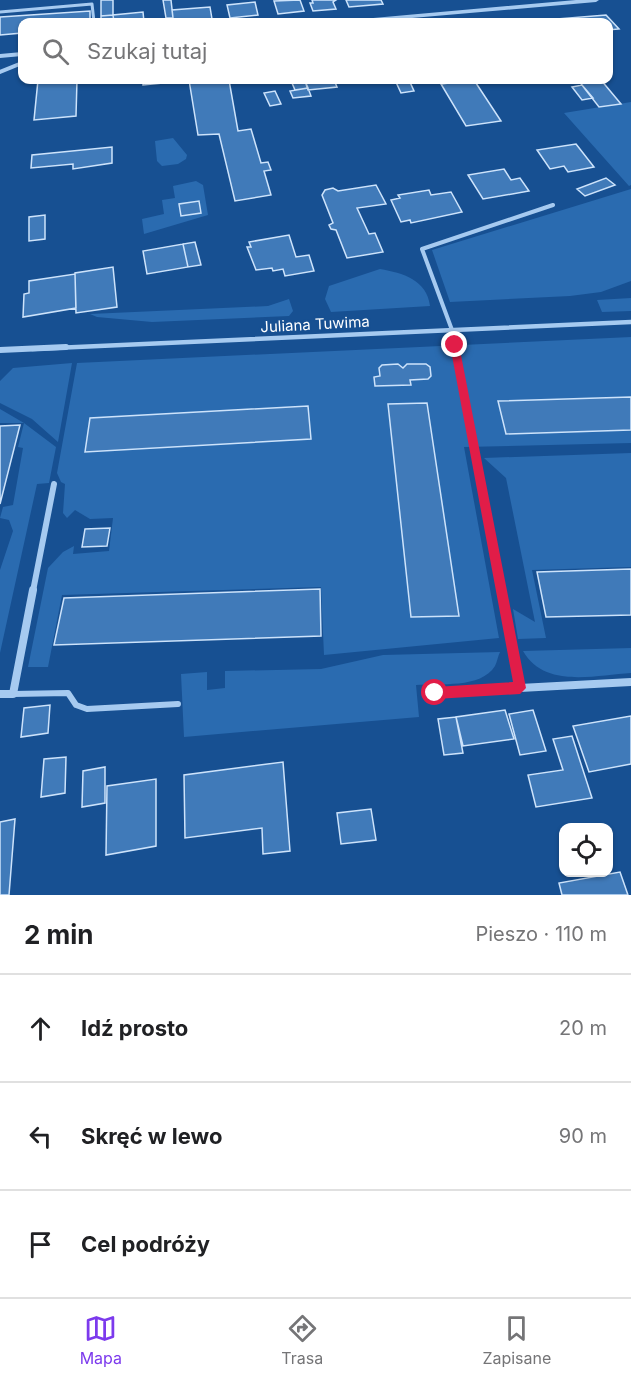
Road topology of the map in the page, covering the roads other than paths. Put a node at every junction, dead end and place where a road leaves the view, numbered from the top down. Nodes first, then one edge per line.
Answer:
1 (596, 0) edge
2 (92, 2) edge
3 (0, 12) edge
4 (94, 18) edge
5 (396, 18) edge
6 (18, 54) edge
7 (0, 56) edge
8 (18, 65) edge
9 (0, 72) edge
10 (553, 205) dead end
11 (631, 322) edge
12 (452, 330) junction
13 (0, 350) edge
14 (54, 484) dead end
15 (631, 682) edge
16 (520, 688) junction
17 (435, 693) dead end
18 (0, 694) edge
19 (13, 694) junction
20 (178, 704) dead end

1 - 5 street
2 - 3 lane
2 - 4 lane
6 - 7 street
8 - 9 street
10 - 12 lane
11 - 12 street, Juliana Tuwima
12 - 13 street, Juliana Tuwima
12 - 16 street
14 - 19 street
15 - 16 street
16 - 17 street
18 - 19 street
19 - 20 lane

